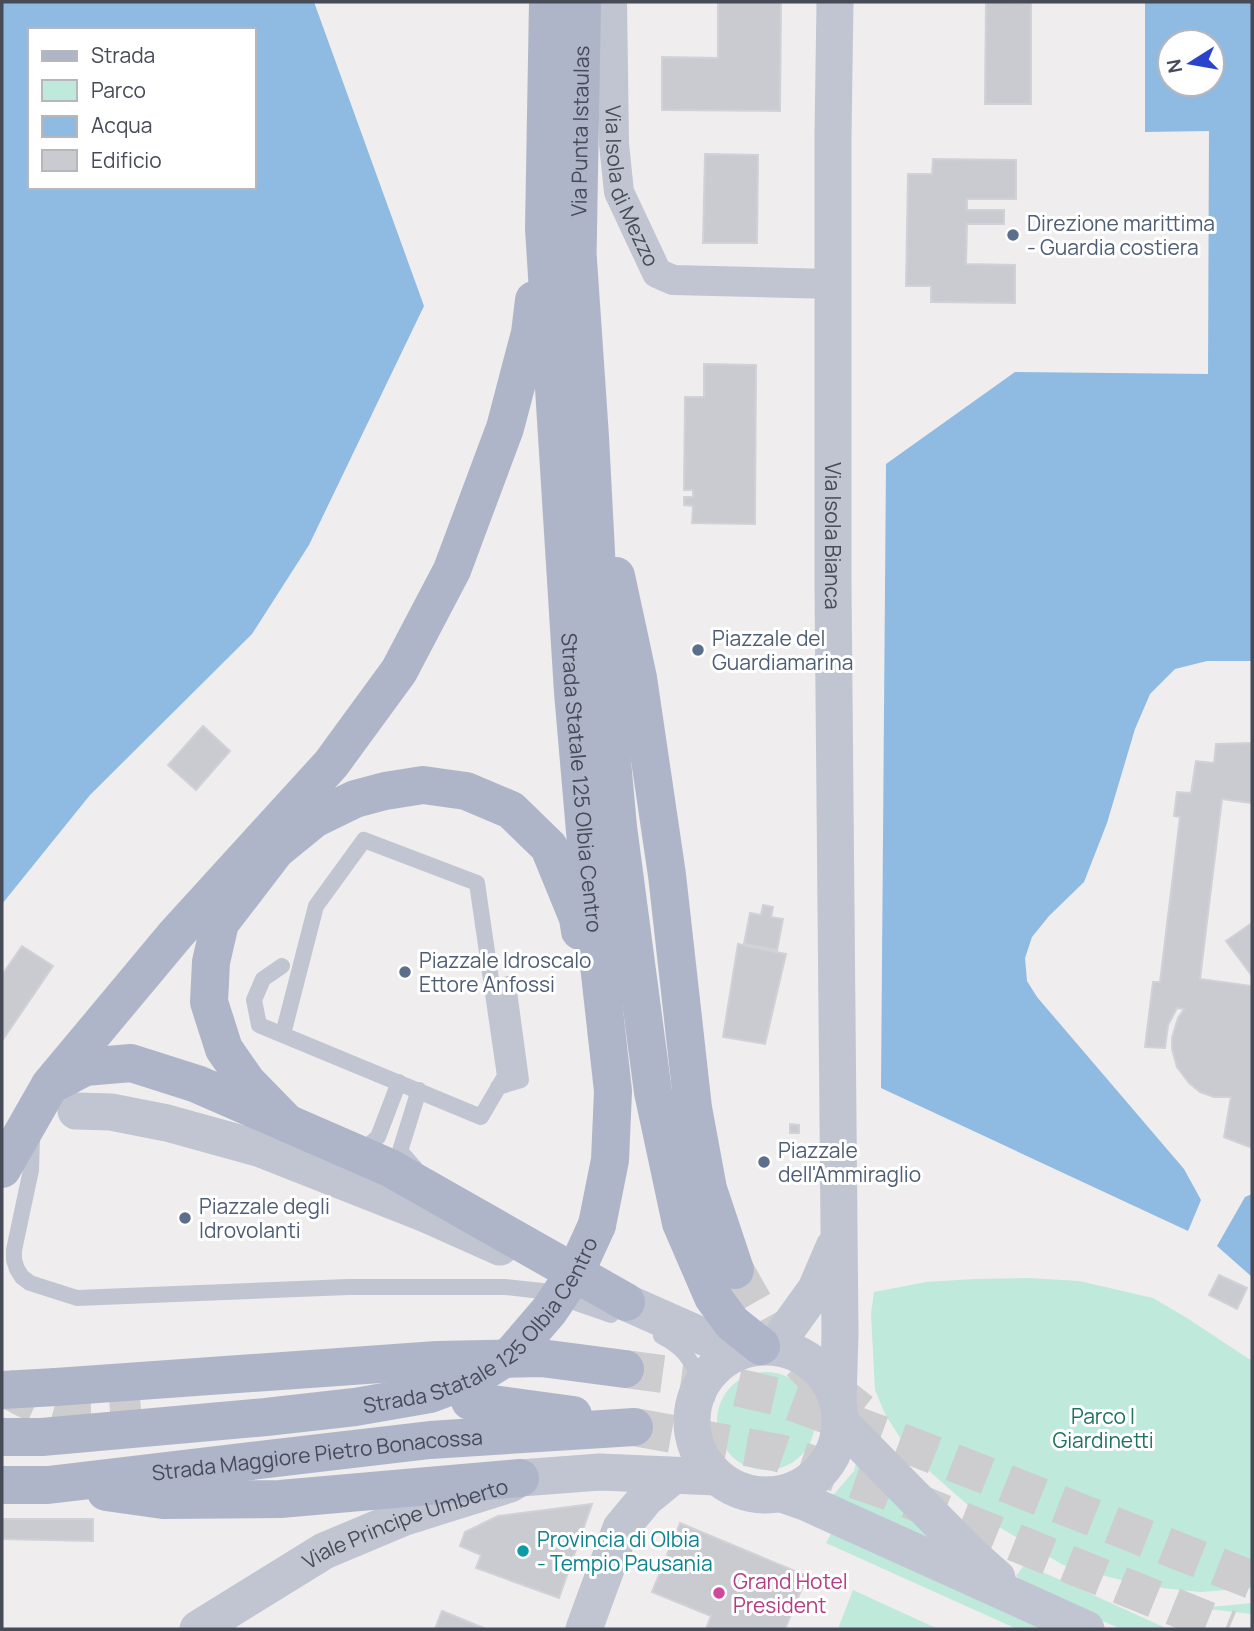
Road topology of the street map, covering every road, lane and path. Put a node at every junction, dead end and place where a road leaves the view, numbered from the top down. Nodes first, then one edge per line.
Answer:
1 (548, 2) edge
2 (582, 2) edge
3 (612, 2) edge
4 (835, 2) edge
5 (544, 228) junction
6 (578, 260) junction
7 (833, 284) junction
8 (590, 437) junction
9 (564, 543) junction
10 (282, 966) dead end
11 (508, 984) dead end
12 (283, 1034) junction
13 (399, 1082) junction
14 (498, 1087) junction
15 (419, 1090) junction
16 (613, 1091) junction
17 (53, 1104) junction
18 (287, 1122) junction
19 (358, 1154) junction
20 (2, 1169) edge
21 (433, 1192) junction
22 (838, 1237) junction
23 (735, 1270) tunnel mouth
24 (633, 1317) junction
25 (758, 1348) junction
26 (625, 1369) tunnel mouth
27 (703, 1382) junction
28 (2, 1390) edge
29 (470, 1401) dead end
30 (840, 1411) junction
31 (2, 1437) edge
32 (600, 1472) junction
33 (673, 1476) junction
34 (717, 1477) junction
35 (520, 1478) junction
36 (2, 1485) edge
37 (48, 1485) junction
38 (782, 1494) junction
39 (621, 1528) junction
40 (1024, 1602) junction
41 (198, 1629) edge
42 (584, 1629) edge
43 (1086, 1629) edge

1 - 5 main road, Via Punta Istaulas
2 - 6 main road, Via Punta Istaulas
3 - 7 street, Via Isola di Mezzo
4 - 7 street, Via Isola Bianca
5 - 9 main road, Strada Statale 125 Olbia Centro
5 - 17 main road
6 - 8 main road
6 - 9 main road, Strada Statale 125 Olbia Centro
7 - 22 street, Via Isola Bianca
8 - 23 main road
8 - 25 main road
9 - 16 main road, Strada Statale 125 Olbia Centro
10 - 12 lane
11 - 14 lane
12 - 13 lane
12 - 14 lane
13 - 15 lane
13 - 19 lane
14 - 15 lane
15 - 21 lane
16 - 18 main road
16 - 31 main road, Strada Statale 125 Olbia Centro, bridge
17 - 18 main road
17 - 20 main road
17 - 24 street
17 - 24 lane
18 - 19 main road
19 - 21 main road
21 - 24 main road
22 - 25 street, Via Isola Bianca
22 - 30 street, Via Isola Bianca
24 - 25 street
24 - 27 lane
25 - 27 street
25 - 30 street
26 - 28 main road, bridge
27 - 34 street
29 - 37 main road, Strada Maggiore Pietro Bonacossa
30 - 38 street
30 - 40 street
32 - 33 street, Viale Principe Umberto
32 - 35 street, Viale Principe Umberto
32 - 39 street
33 - 34 street, Viale Principe Umberto
33 - 39 street
34 - 38 street
35 - 37 main road
35 - 41 street, Viale Principe Umberto
36 - 37 main road, Strada Maggiore Pietro Bonacossa
38 - 40 street
39 - 42 street
40 - 43 street

